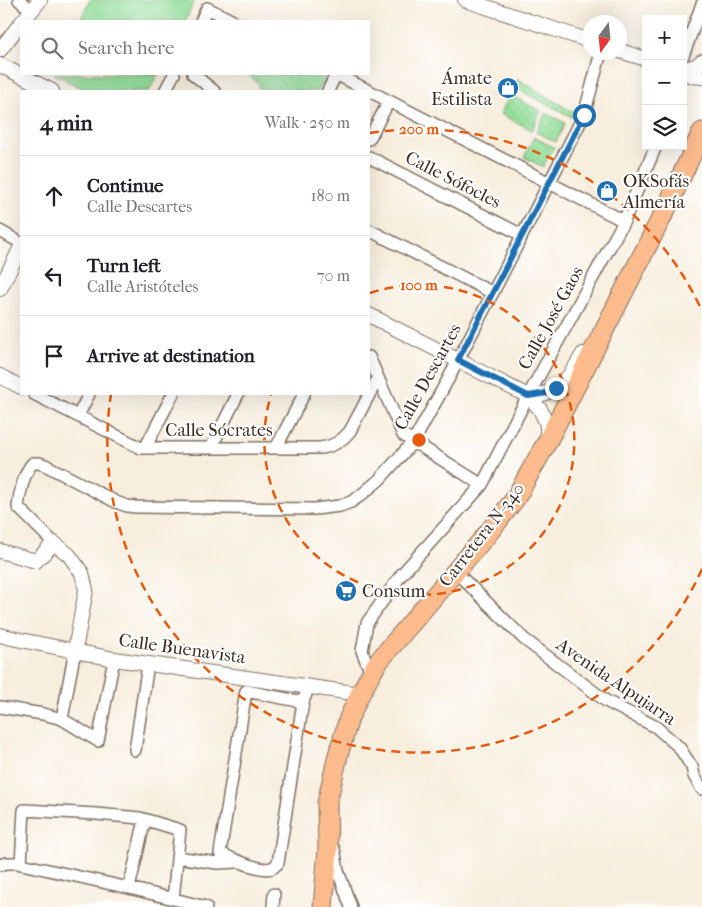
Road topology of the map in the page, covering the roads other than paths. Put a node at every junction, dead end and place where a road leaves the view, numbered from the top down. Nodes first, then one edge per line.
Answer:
1 (20, 0) edge
2 (464, 0) edge
3 (702, 4) edge
4 (36, 5) edge
5 (24, 20) edge
6 (201, 20) edge
7 (231, 20) edge
8 (20, 25) edge
9 (582, 39) edge
10 (687, 45) edge
11 (0, 50) edge
12 (627, 53) edge
13 (642, 58) edge
14 (599, 60) edge
15 (702, 61) edge
16 (0, 65) edge
17 (687, 69) edge
18 (687, 72) edge
19 (20, 75) edge
20 (20, 75) edge
21 (173, 75) edge
22 (194, 75) edge
23 (336, 75) edge
24 (338, 75) edge
25 (702, 77) edge
26 (50, 90) edge
27 (166, 90) edge
28 (213, 90) edge
29 (328, 90) edge
30 (367, 90) edge
31 (370, 91) edge
32 (389, 101) junction
33 (702, 120) edge
34 (370, 137) edge
35 (700, 137) edge
36 (654, 150) edge
37 (370, 158) edge
38 (549, 182) junction
39 (624, 221) junction
40 (0, 231) edge
41 (370, 231) edge
42 (522, 235) junction
43 (20, 242) edge
44 (20, 249) edge
45 (0, 289) edge
46 (493, 293) junction
47 (370, 316) edge
48 (608, 321) junction
49 (370, 358) edge
50 (458, 360) junction
51 (0, 376) edge
52 (378, 378) junction
53 (20, 386) edge
54 (370, 393) edge
55 (36, 395) edge
56 (89, 395) edge
57 (172, 395) edge
58 (238, 395) edge
59 (303, 395) edge
60 (369, 395) edge
61 (528, 396) junction
62 (78, 416) junction
63 (414, 442) junction
64 (547, 442) junction
65 (145, 448) junction
66 (211, 448) junction
67 (276, 448) junction
68 (482, 485) junction
69 (54, 542) junction
70 (0, 551) edge
71 (455, 571) junction
72 (0, 635) edge
73 (75, 650) junction
74 (114, 659) junction
75 (148, 664) junction
76 (371, 673) junction
77 (309, 686) junction
78 (360, 694) junction
79 (303, 702) junction
80 (0, 707) edge
81 (62, 719) junction
82 (135, 750) dead end
83 (702, 789) edge
84 (145, 820) junction
85 (328, 821) junction
86 (177, 857) junction
87 (241, 862) junction
88 (21, 864) junction
89 (0, 865) edge
90 (129, 888) junction
91 (274, 894) dead end
92 (173, 899) junction
93 (206, 907) edge
94 (273, 907) edge
95 (323, 907) edge
96 (351, 907) edge

1 - 4 street
2 - 9 street
3 - 10 street
4 - 5 street
6 - 7 street
8 - 11 street
12 - 13 street
14 - 38 street, Calle Descartes
15 - 17 street
16 - 19 street
18 - 25 street
20 - 26 street
21 - 27 street
22 - 28 street
23 - 29 street
24 - 30 street
31 - 32 street
32 - 34 street
32 - 38 street
33 - 35 highway, Carretera N-340
35 - 48 highway, Carretera N-340
36 - 39 street, Calle José Gaos
37 - 42 street, Calle Sófocles
38 - 39 street
38 - 42 street, Calle Descartes
39 - 61 street, Calle José Gaos
40 - 43 street
41 - 46 street
42 - 46 street, Calle Descartes
44 - 45 street
46 - 50 street, Calle Descartes
47 - 50 street
48 - 61 street
48 - 64 highway, Carretera N-340
49 - 52 street
50 - 61 street
50 - 63 street, Calle Descartes
51 - 53 street
52 - 54 street, Calle Sócrates
52 - 63 street
55 - 62 street, Calle Sócrates
56 - 62 street
57 - 65 street
58 - 66 street
59 - 67 street
60 - 67 street, Calle Sócrates
61 - 64 street
61 - 68 street, Calle José Gaos
62 - 65 street, Calle Sócrates
63 - 68 street
63 - 69 street, Calle Descartes
64 - 71 highway, Carretera N-340
65 - 66 street, Calle Sócrates
66 - 67 street, Calle Sócrates
68 - 76 street, Calle José Gaos
69 - 70 street
69 - 73 street
71 - 76 highway, Carretera N-340
71 - 83 street, Avenida Alpujarra
72 - 73 street, Calle Buenavista
73 - 74 street, Calle Buenavista
73 - 81 street
74 - 75 street, Calle Buenavista
74 - 81 street
75 - 77 street, Calle Buenavista
75 - 82 street
76 - 78 highway, Carretera N-340
77 - 78 street, Calle Buenavista
77 - 79 street
78 - 85 highway, Carretera N-340
79 - 87 street
79 - 87 street
80 - 81 street
84 - 86 street
84 - 88 street
84 - 90 street
85 - 95 highway, Carretera N-340
85 - 96 street
86 - 87 street
86 - 92 street
88 - 89 street
88 - 90 street
90 - 92 street
91 - 94 street
92 - 93 street

